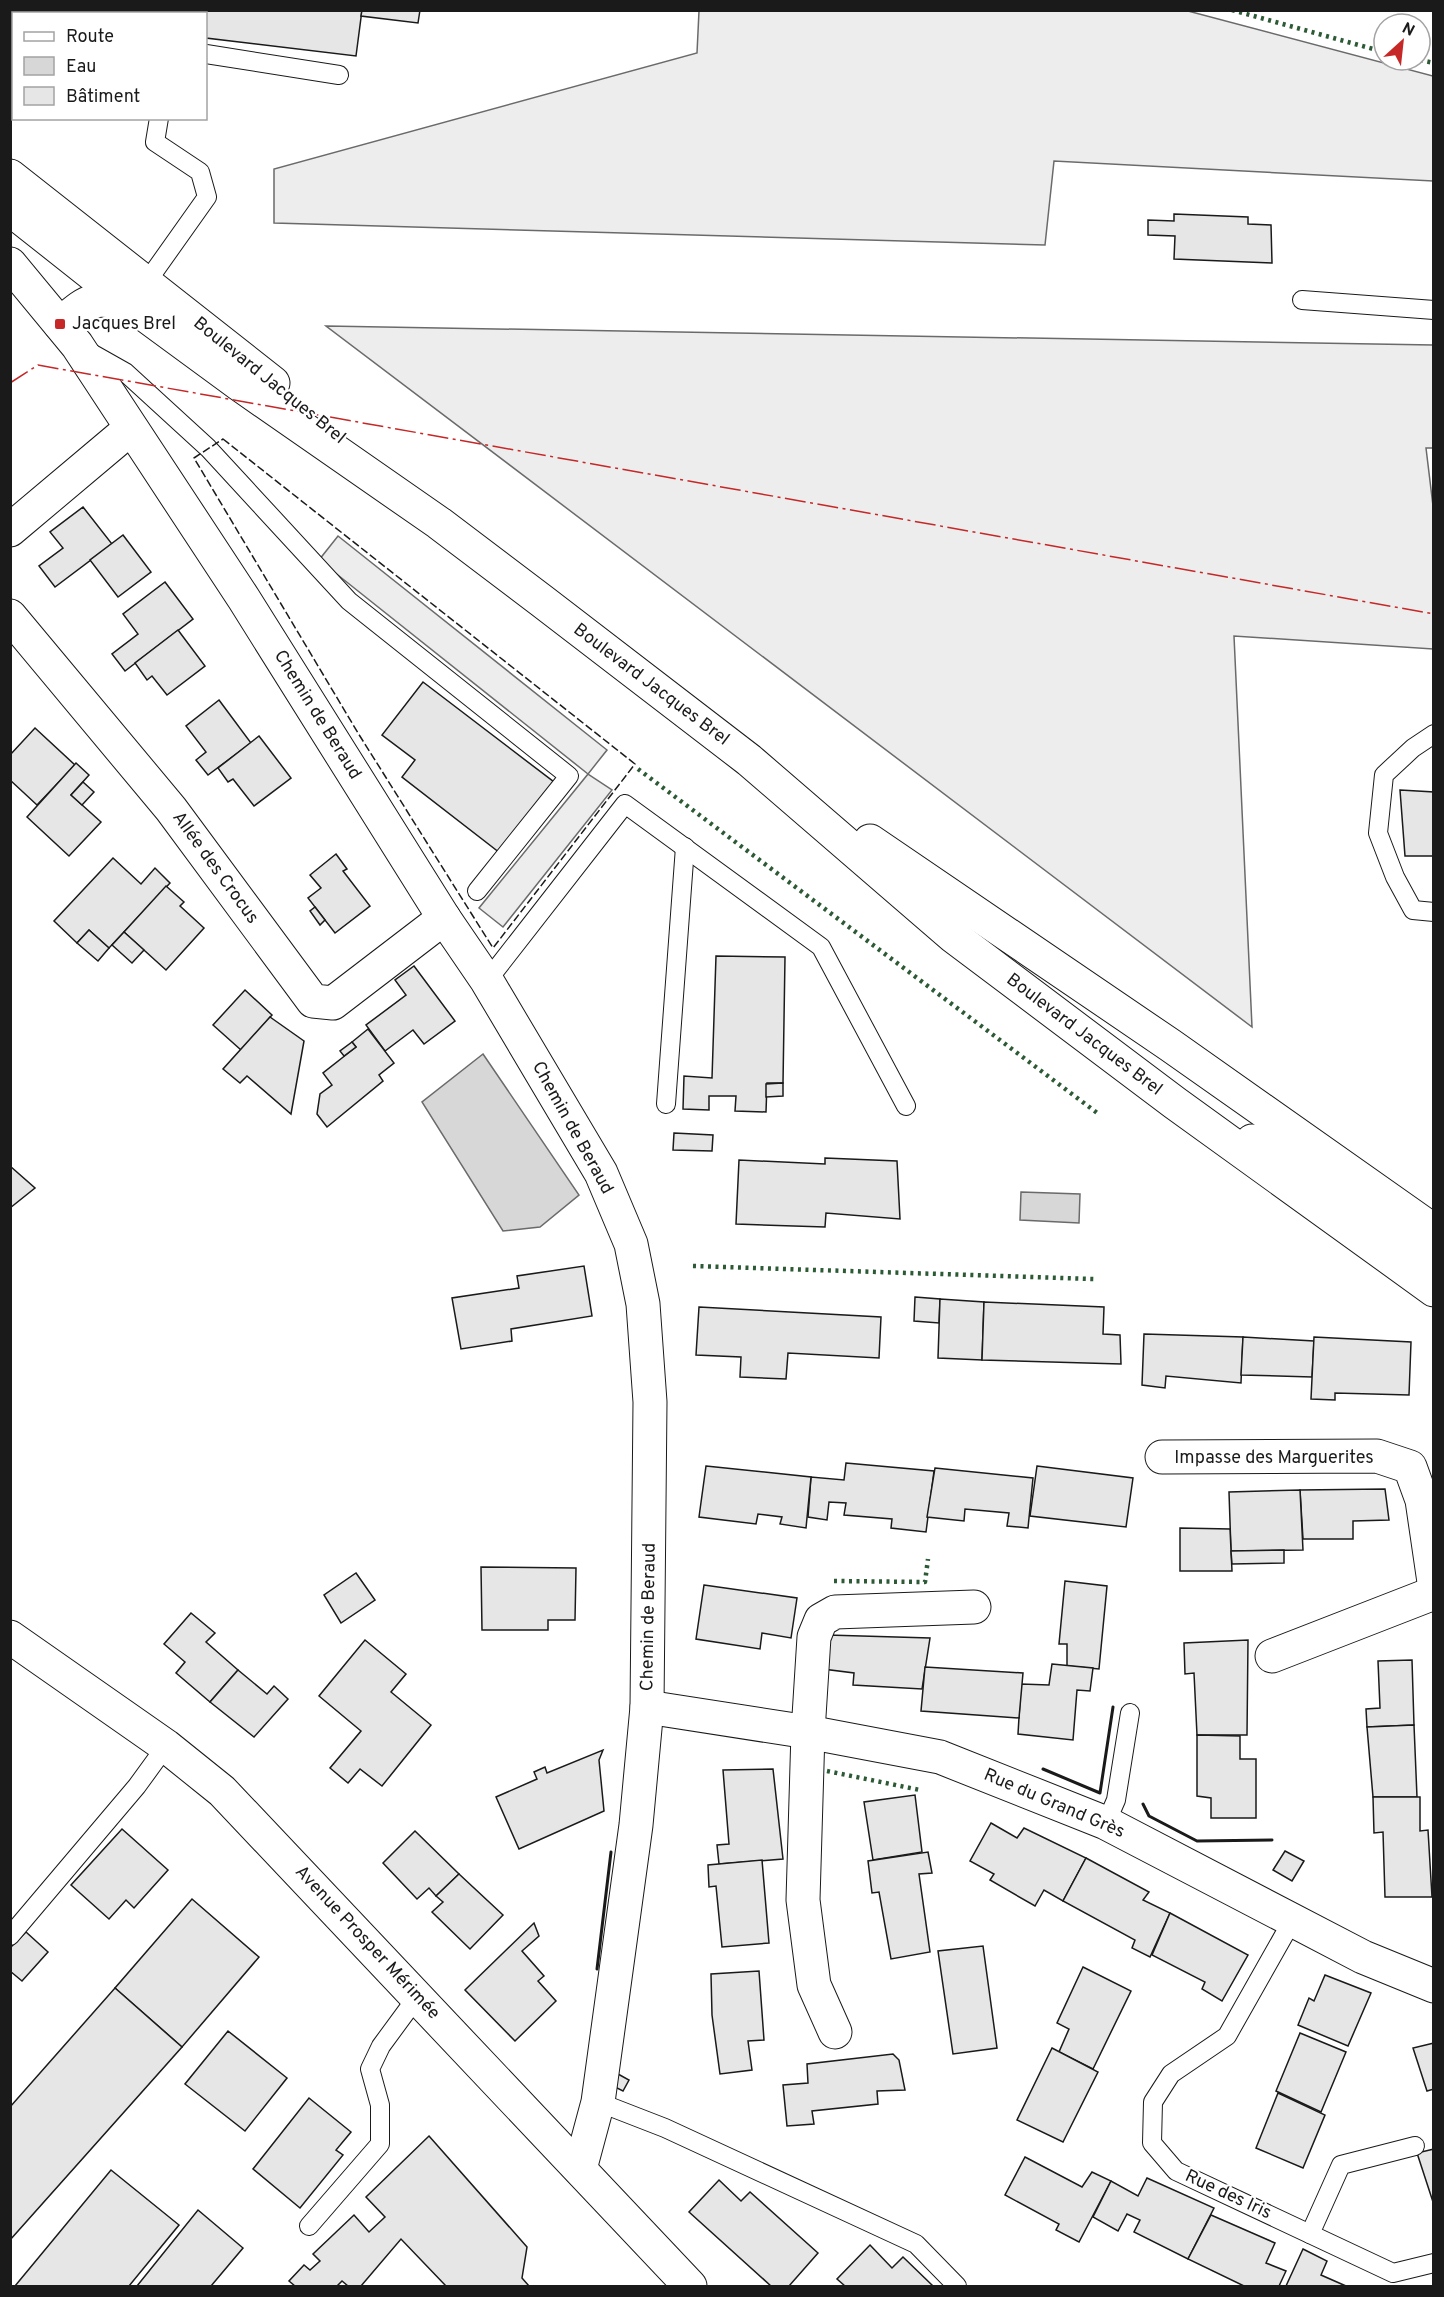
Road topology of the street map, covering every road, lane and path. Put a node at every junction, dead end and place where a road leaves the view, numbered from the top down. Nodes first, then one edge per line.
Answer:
1 (207, 54) edge
2 (339, 75) dead end
3 (159, 120) edge
4 (10, 176) edge
5 (10, 209) edge
6 (12, 270) edge
7 (138, 293) junction
8 (1302, 300) dead end
9 (1434, 310) edge
10 (69, 335) junction
11 (130, 429) junction
12 (10, 530) edge
13 (10, 616) edge
14 (1434, 734) edge
15 (749, 760) junction
16 (685, 847) junction
17 (477, 891) dead end
18 (1434, 912) edge
19 (444, 918) junction
20 (487, 981) junction
21 (666, 1104) dead end
22 (1175, 1104) junction
23 (906, 1106) dead end
24 (1433, 1241) edge
25 (1434, 1290) edge
26 (1162, 1457) dead end
27 (1434, 1582) edge
28 (1434, 1593) edge
29 (974, 1607) dead end
30 (10, 1637) edge
31 (1272, 1656) dead end
32 (647, 1707) junction
33 (1130, 1713) dead end
34 (808, 1732) junction
35 (166, 1746) junction
36 (1106, 1823) junction
37 (1292, 1921) junction
38 (10, 1936) edge
39 (1434, 1986) edge
40 (417, 1997) junction
41 (835, 2032) dead end
42 (598, 2102) junction
43 (1415, 2146) dead end
44 (580, 2169) junction
45 (309, 2226) dead end
46 (1310, 2234) junction
47 (1434, 2263) edge
48 (690, 2286) edge
49 (957, 2286) edge

1 - 2 lane
3 - 7 lane
4 - 7 street, Boulevard Jacques Brel
5 - 7 street, Boulevard Jacques Brel
6 - 10 street, Chemin de Beraud
7 - 10 street
7 - 15 street, Boulevard Jacques Brel
8 - 9 lane
10 - 11 street, Chemin de Beraud
10 - 17 lane
11 - 12 street
11 - 19 street, Chemin de Beraud
13 - 19 street, Allée des Crocus
14 - 18 lane
15 - 22 street, Boulevard Jacques Brel
15 - 24 street, Boulevard Jacques Brel
16 - 20 lane
16 - 21 lane
16 - 23 lane
19 - 20 street, Chemin de Beraud
20 - 32 street, Chemin de Beraud
22 - 24 street
22 - 25 street, Boulevard Jacques Brel
26 - 27 street, Impasse des Marguerites
28 - 31 street
29 - 34 street
30 - 35 street, Avenue Prosper Mérimée
32 - 34 street, Rue du Grand Grès
32 - 42 street, Chemin de Beraud
33 - 36 lane
34 - 36 street, Rue du Grand Grès
34 - 41 street
35 - 38 lane
35 - 40 street, Avenue Prosper Mérimée
36 - 37 street, Rue du Grand Grès
37 - 39 street, Rue du Grand Grès
37 - 46 lane, Rue des Iris
40 - 44 street, Avenue Prosper Mérimée
40 - 45 lane
42 - 44 street, Chemin de Beraud
42 - 49 lane
43 - 46 lane
44 - 48 street, Avenue Prosper Mérimée
46 - 47 lane, Rue des Iris

